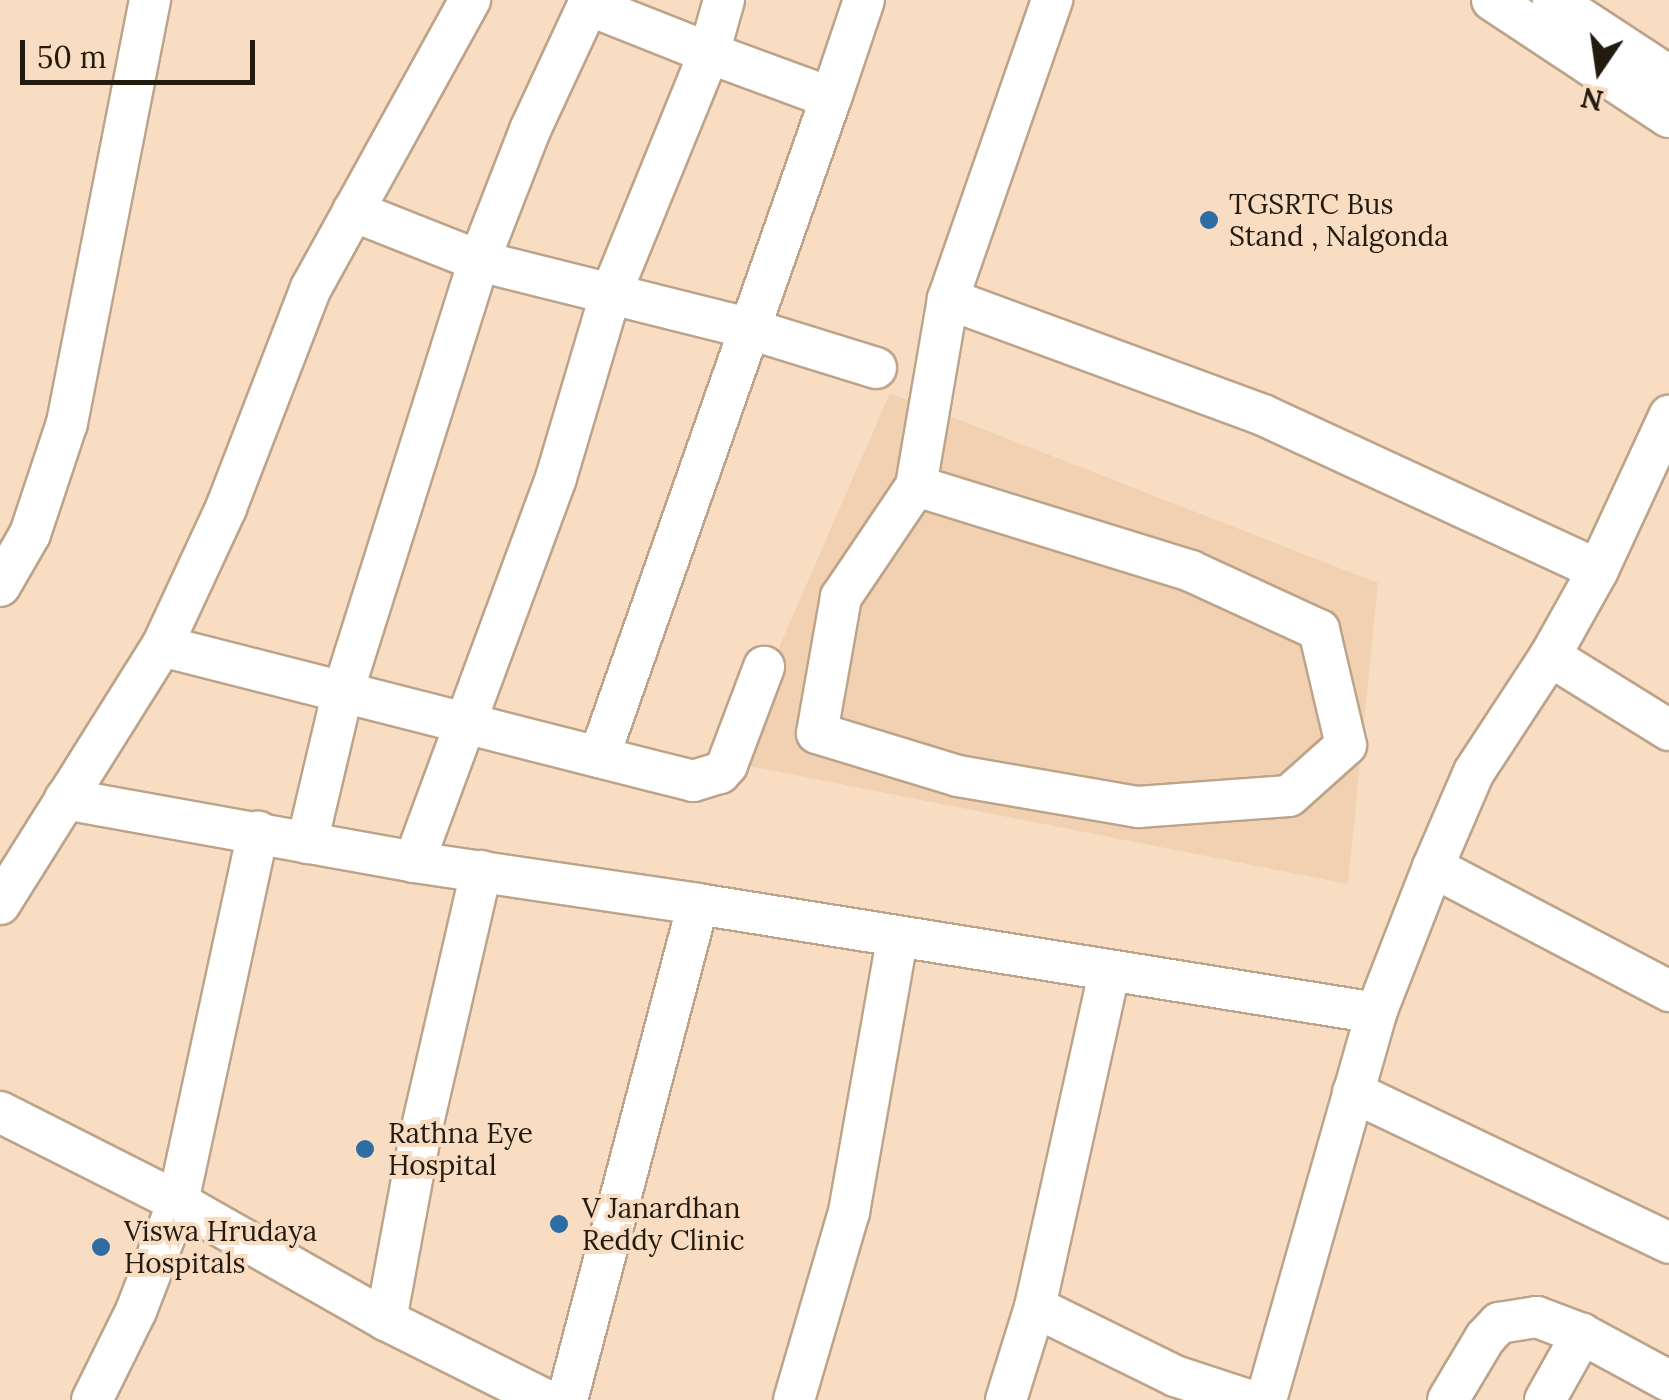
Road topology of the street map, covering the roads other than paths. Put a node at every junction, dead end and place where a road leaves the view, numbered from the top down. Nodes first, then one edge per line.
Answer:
1 (150, 0) edge
2 (470, 0) edge
3 (724, 0) edge
4 (864, 0) edge
5 (1052, 0) edge
6 (1492, 0) edge
7 (1552, 0) edge
8 (709, 53) junction
9 (1669, 76) edge
10 (831, 98) junction
11 (1669, 117) edge
12 (353, 212) junction
13 (479, 261) junction
14 (610, 296) junction
15 (948, 299) junction
16 (747, 328) junction
17 (876, 368) dead end
18 (1669, 416) edge
19 (916, 486) junction
20 (15, 532) edge
21 (1598, 570) junction
22 (0, 586) edge
23 (162, 646) junction
24 (1550, 656) junction
25 (764, 667) dead end
26 (342, 694) junction
27 (462, 724) junction
28 (1669, 730) edge
29 (599, 757) junction
30 (65, 800) junction
31 (258, 832) junction
32 (307, 843) junction
33 (414, 862) junction
34 (1433, 867) junction
35 (481, 871) junction
36 (0, 904) edge
37 (698, 904) junction
38 (897, 940) junction
39 (1109, 973) junction
40 (1669, 991) edge
41 (1376, 1013) junction
42 (1353, 1092) junction
43 (0, 1112) edge
44 (178, 1202) junction
45 (1669, 1242) edge
46 (1035, 1306) junction
47 (386, 1320) junction
48 (1582, 1334) junction
49 (1669, 1381) edge
50 (92, 1400) edge
51 (546, 1400) edge
52 (568, 1400) edge
53 (794, 1400) edge
54 (1006, 1400) edge
55 (1248, 1400) edge
56 (1266, 1400) edge
57 (1448, 1400) edge
58 (1545, 1400) edge

1 - 20 street
2 - 12 street
3 - 8 street
4 - 10 street
5 - 15 street
6 - 11 street
7 - 9 street
8 - 10 street
8 - 13 street
8 - 14 street
10 - 16 street
12 - 13 street
12 - 23 street
13 - 14 street
13 - 26 street
14 - 16 street
14 - 27 street
15 - 19 street
15 - 21 street
16 - 17 street
16 - 29 street
18 - 21 street
19 - 19 street
20 - 22 street
21 - 24 street
23 - 26 street
23 - 30 street
24 - 28 street
24 - 34 street
25 - 29 street
26 - 27 street
26 - 32 street
27 - 29 street
27 - 33 street
30 - 31 street
30 - 36 street
31 - 32 street
31 - 44 street
32 - 33 street
33 - 35 street
34 - 40 street
34 - 41 street
35 - 37 street
35 - 47 street
37 - 38 street
37 - 52 street
38 - 39 street
38 - 53 street
39 - 41 street
39 - 46 street
41 - 42 street
42 - 45 street
42 - 56 street
43 - 44 street
44 - 47 street
44 - 50 street
46 - 54 street
46 - 55 street
47 - 51 street
48 - 49 street
48 - 57 street
48 - 58 street

